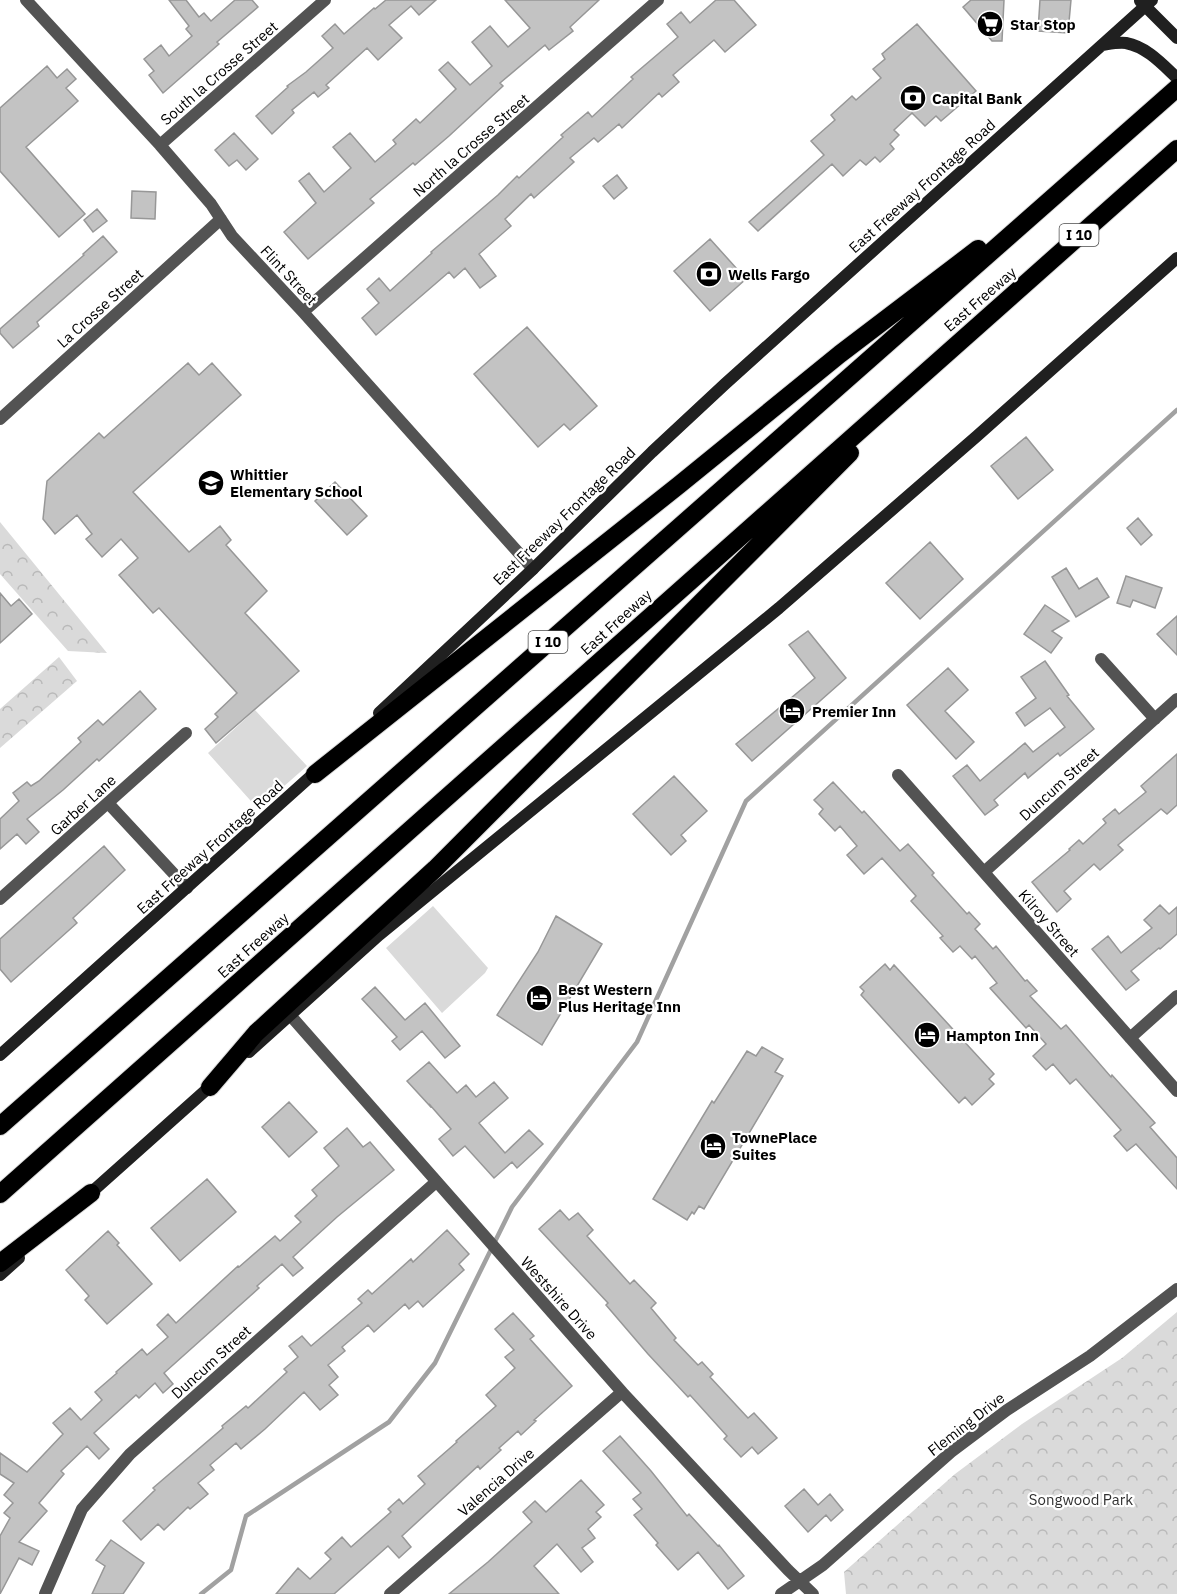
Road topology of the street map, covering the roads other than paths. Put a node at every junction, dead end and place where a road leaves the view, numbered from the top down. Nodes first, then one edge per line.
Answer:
1 (26, 0) edge
2 (325, 0) edge
3 (658, 0) edge
4 (1145, 2) edge
5 (1177, 38) edge
6 (1102, 45) junction
7 (1177, 78) edge
8 (1177, 88) edge
9 (160, 145) junction
10 (1177, 149) edge
11 (1096, 159) junction
12 (221, 219) junction
13 (1177, 258) edge
14 (303, 312) junction
15 (981, 322) junction
16 (0, 419) edge
17 (533, 569) junction
18 (1101, 659) dead end
19 (1177, 699) edge
20 (1155, 719) junction
21 (186, 734) dead end
22 (315, 774) junction
23 (898, 775) dead end
24 (108, 803) junction
25 (984, 872) junction
26 (187, 888) junction
27 (0, 899) edge
28 (1177, 996) edge
29 (290, 1015) junction
30 (1130, 1038) junction
31 (0, 1055) edge
32 (210, 1087) junction
33 (1177, 1091) edge
34 (0, 1126) edge
35 (436, 1182) junction
36 (91, 1193) junction
37 (0, 1194) edge
38 (0, 1263) edge
39 (0, 1275) edge
40 (1177, 1289) edge
41 (622, 1392) junction
42 (800, 1581) junction
43 (45, 1594) edge
44 (390, 1594) edge
45 (781, 1594) edge
46 (813, 1594) edge

1 - 9 street, Flint Street
2 - 9 street, South la Crosse Street
3 - 14 street, North la Crosse Street
4 - 5 main road
4 - 6 main road, East Freeway Frontage Road
6 - 7 main road
6 - 17 main road, East Freeway Frontage Road
8 - 11 highway, East Freeway / I 10
9 - 12 street, Flint Street
10 - 15 highway, East Freeway / I 10
11 - 22 highway
11 - 34 highway, East Freeway / I 10
12 - 14 street, Flint Street
12 - 16 street, La Crosse Street
13 - 29 main road
14 - 17 street, Flint Street
15 - 32 highway
15 - 37 highway, East Freeway / I 10
17 - 22 main road, East Freeway Frontage Road
18 - 20 street
19 - 20 street, Duncum Street
20 - 25 street, Duncum Street
21 - 24 street, Garber Lane
22 - 26 main road, East Freeway Frontage Road
23 - 25 street, Kilroy Street
24 - 26 street
24 - 27 street, Garber Lane
25 - 30 street, Kilroy Street
26 - 31 main road, East Freeway Frontage Road
28 - 30 street
29 - 32 main road
29 - 35 street, Westshire Drive
30 - 33 street, Kilroy Street
32 - 36 main road
35 - 41 street, Westshire Drive
35 - 43 street, Duncum Street
36 - 38 highway
36 - 39 main road
40 - 42 street, Fleming Drive
41 - 42 street, Westshire Drive
41 - 44 street, Valencia Drive
42 - 45 street, Fleming Drive
42 - 46 street, Westshire Drive

